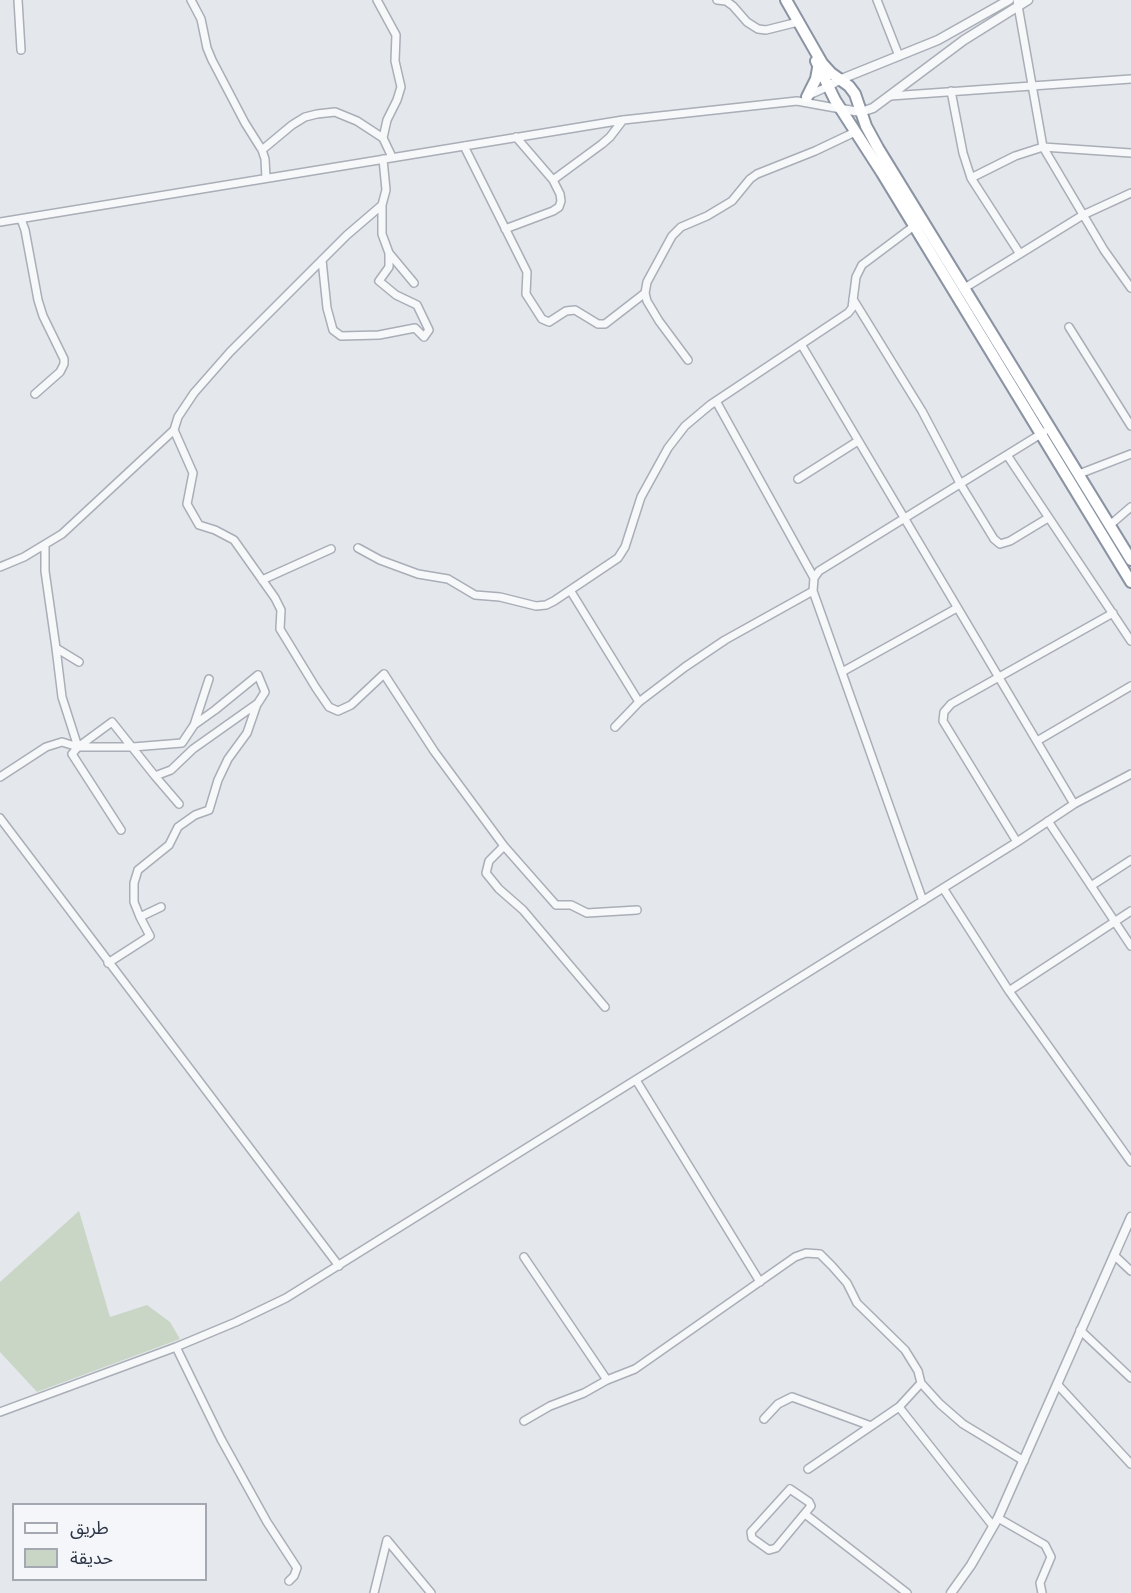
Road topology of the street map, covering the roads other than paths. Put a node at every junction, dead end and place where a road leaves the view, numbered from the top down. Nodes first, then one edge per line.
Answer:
1 (18, 0) edge
2 (191, 0) edge
3 (377, 0) edge
4 (717, 0) edge
5 (786, 0) edge
6 (877, 0) edge
7 (1009, 0) edge
8 (1028, 0) edge
9 (1018, 3) edge
10 (798, 22) junction
11 (811, 46) junction
12 (21, 50) dead end
13 (899, 56) junction
14 (818, 68) junction
15 (1131, 79) edge
16 (839, 80) junction
17 (1033, 85) junction
18 (827, 87) junction
19 (951, 91) junction
20 (890, 96) junction
21 (802, 99) junction
22 (841, 109) junction
23 (861, 112) junction
24 (623, 120) junction
25 (855, 132) junction
26 (516, 137) junction
27 (383, 138) junction
28 (464, 146) junction
29 (1043, 147) junction
30 (262, 150) junction
31 (1131, 153) edge
32 (392, 157) junction
33 (383, 159) junction
34 (266, 178) junction
35 (971, 178) junction
36 (553, 180) junction
37 (1131, 193) edge
38 (382, 205) junction
39 (1083, 215) junction
40 (21, 219) junction
41 (0, 222) edge
42 (914, 226) junction
43 (505, 229) junction
44 (389, 253) junction
45 (1020, 254) junction
46 (322, 260) junction
47 (414, 283) dead end
48 (1131, 288) edge
49 (963, 289) junction
50 (645, 293) junction
51 (853, 299) junction
52 (1069, 327) dead end
53 (801, 344) junction
54 (688, 360) dead end
55 (35, 394) dead end
56 (716, 401) junction
57 (1131, 426) edge
58 (174, 430) junction
59 (1045, 431) junction
60 (858, 441) junction
61 (1007, 455) junction
62 (1130, 456) edge
63 (1079, 474) junction
64 (798, 479) dead end
65 (961, 485) junction
66 (1131, 507) edge
67 (1048, 518) junction
68 (904, 519) junction
69 (1110, 525) junction
70 (45, 545) junction
71 (358, 548) dead end
72 (331, 549) dead end
73 (1131, 559) edge
74 (0, 567) edge
75 (814, 578) junction
76 (262, 580) junction
77 (1131, 582) edge
78 (570, 590) junction
79 (813, 591) junction
80 (957, 608) junction
81 (1113, 612) junction
82 (1131, 641) edge
83 (56, 648) junction
84 (79, 662) dead end
85 (842, 672) junction
86 (998, 677) junction
87 (209, 679) dead end
88 (1131, 686) edge
89 (258, 702) junction
90 (639, 702) junction
91 (194, 725) junction
92 (615, 727) dead end
93 (1037, 741) junction
94 (78, 747) junction
95 (133, 747) junction
96 (1131, 774) edge
97 (155, 776) junction
98 (0, 777) edge
99 (179, 804) dead end
100 (1074, 804) junction
101 (0, 818) edge
102 (1048, 821) junction
103 (120, 830) dead end
104 (1017, 842) junction
105 (504, 846) junction
106 (1131, 860) edge
107 (1092, 886) junction
108 (943, 888) junction
109 (923, 901) junction
110 (161, 907) dead end
111 (637, 910) dead end
112 (1131, 911) edge
113 (140, 917) junction
114 (1116, 921) junction
115 (1131, 946) edge
116 (108, 963) junction
117 (1009, 991) junction
118 (605, 1006) dead end
119 (636, 1080) junction
120 (1131, 1162) edge
121 (1131, 1217) edge
122 (1114, 1255) junction
123 (524, 1257) dead end
124 (339, 1266) junction
125 (1131, 1271) edge
126 (760, 1282) junction
127 (1080, 1330) junction
128 (176, 1347) junction
129 (1131, 1378) edge
130 (607, 1380) junction
131 (921, 1383) junction
132 (1058, 1384) junction
133 (899, 1407) junction
134 (0, 1412) edge
135 (764, 1419) dead end
136 (524, 1421) dead end
137 (871, 1426) junction
138 (1024, 1461) junction
139 (1131, 1464) edge
140 (808, 1469) dead end
141 (804, 1514) junction
142 (998, 1518) junction
143 (993, 1526) junction
144 (289, 1581) dead end
145 (374, 1593) edge
146 (431, 1593) edge
147 (907, 1593) edge
148 (951, 1593) edge
149 (1042, 1593) edge

1 - 12 street
2 - 30 street
3 - 27 street
4 - 10 street
5 - 10 highway
6 - 13 street
7 - 13 street
8 - 9 street
9 - 17 street
9 - 20 street
10 - 11 highway
11 - 14 highway
11 - 16 highway
13 - 16 street
14 - 18 highway
14 - 21 highway
15 - 17 street
16 - 18 street
16 - 23 highway
17 - 19 street
17 - 29 street
18 - 21 street
18 - 22 highway
19 - 20 street
19 - 35 street
20 - 23 street
21 - 22 street
21 - 24 street
22 - 23 street
22 - 25 highway
23 - 49 highway
24 - 26 street
24 - 36 street
25 - 42 highway
25 - 50 street
26 - 28 street
26 - 36 street
27 - 30 street
27 - 32 street
28 - 32 street
28 - 43 street
29 - 31 street
29 - 35 street
29 - 39 street
30 - 34 street
32 - 33 street
33 - 34 street
33 - 38 street
34 - 40 street
35 - 45 street
36 - 43 street
37 - 39 street
38 - 44 street
38 - 46 street
39 - 45 street
39 - 48 street
40 - 41 street
40 - 55 street
42 - 51 street
42 - 59 highway
43 - 50 street
44 - 46 street
44 - 47 street
45 - 49 street
46 - 58 street
49 - 59 highway
50 - 54 street
51 - 53 street
51 - 65 street
52 - 57 street
53 - 56 street
53 - 60 street
56 - 75 street
56 - 78 street
58 - 70 street
58 - 76 street
59 - 61 street
59 - 63 highway
59 - 77 highway
60 - 64 street
60 - 68 street
61 - 65 street
61 - 67 street
62 - 63 street
63 - 69 highway
65 - 67 street
65 - 68 street
66 - 69 street
67 - 81 street
68 - 75 street
68 - 80 street
69 - 73 highway
70 - 74 street
70 - 83 street
71 - 78 street
72 - 76 street
75 - 79 street
76 - 105 street
78 - 90 street
79 - 85 street
79 - 90 street
80 - 85 street
80 - 86 street
81 - 82 street
81 - 86 street
83 - 84 street
83 - 94 street
85 - 109 street
86 - 93 street
86 - 104 street
87 - 91 street
88 - 93 street
89 - 91 street
89 - 97 street
89 - 113 street
90 - 92 street
91 - 95 street
93 - 100 street
94 - 95 street
94 - 95 street
94 - 98 street
94 - 103 street
95 - 97 street
96 - 100 street
97 - 99 street
100 - 102 street
101 - 116 street
102 - 104 street
102 - 107 street
104 - 108 street
105 - 111 street
105 - 118 street
106 - 107 street
107 - 114 street
108 - 109 street
108 - 117 street
109 - 119 street
110 - 113 street
112 - 114 street
113 - 116 street
114 - 115 street
114 - 117 street
116 - 124 street
117 - 120 street
119 - 124 street
119 - 126 street
121 - 122 street
122 - 125 street
122 - 127 street
123 - 130 street
124 - 128 street
126 - 130 street
126 - 131 street
127 - 129 street
127 - 132 street
128 - 134 street
128 - 144 street
130 - 136 street
131 - 133 street
131 - 138 street
132 - 138 street
132 - 139 street
133 - 137 street
133 - 143 street
135 - 137 street
137 - 140 street
138 - 142 street
141 - 141 street
141 - 147 street
142 - 143 street
142 - 149 street
143 - 148 street
145 - 146 street

